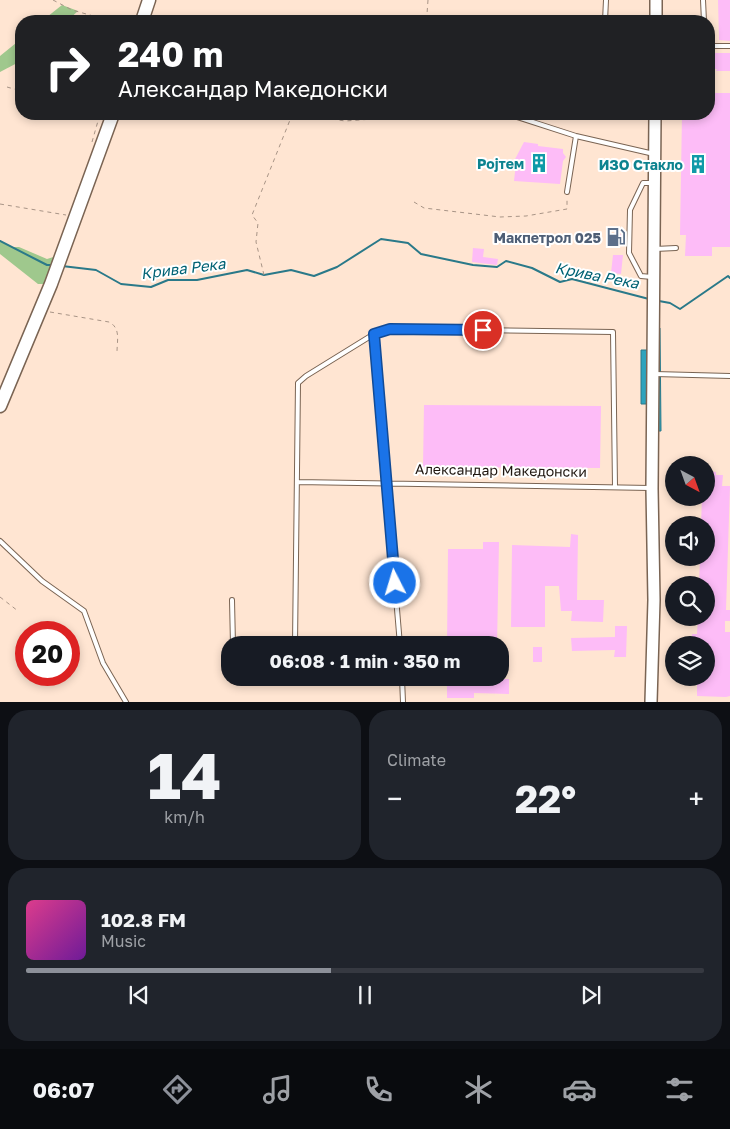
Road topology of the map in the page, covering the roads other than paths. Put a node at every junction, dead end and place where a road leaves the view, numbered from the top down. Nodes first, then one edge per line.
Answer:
1 (149, 0) edge
2 (606, 0) edge
3 (656, 0) edge
4 (703, 0) edge
5 (144, 15) edge
6 (606, 15) edge
7 (656, 15) edge
8 (704, 15) edge
9 (715, 46) edge
10 (730, 46) edge
11 (111, 120) edge
12 (527, 120) edge
13 (655, 120) edge
14 (576, 136) junction
15 (654, 154) junction
16 (653, 183) junction
17 (568, 192) road end
18 (676, 248) dead end
19 (653, 249) junction
20 (653, 277) junction
21 (374, 334) junction
22 (653, 374) junction
23 (730, 376) edge
24 (0, 406) edge
25 (297, 482) junction
26 (386, 484) junction
27 (615, 487) junction
28 (652, 488) junction
29 (0, 541) edge
30 (232, 600) dead end
31 (233, 636) edge
32 (294, 636) edge
33 (399, 636) edge
34 (402, 686) edge
35 (126, 702) edge
36 (403, 702) edge
37 (651, 702) edge

1 - 5 main road
2 - 6 lane
3 - 7 main road
4 - 8 lane
9 - 10 lane
11 - 24 main road
12 - 14 lane
13 - 15 main road
14 - 15 lane
14 - 17 lane
15 - 16 main road
16 - 19 main road
16 - 20 lane
18 - 19 lane
19 - 20 main road
20 - 22 main road
21 - 25 lane
21 - 26 lane
21 - 27 lane
22 - 23 lane
22 - 28 main road
25 - 26 lane, Александар Македонски
25 - 32 lane
26 - 27 lane, Александар Македонски
26 - 33 lane
27 - 28 lane, Александар Македонски
28 - 37 main road
29 - 35 lane
30 - 31 lane
34 - 36 lane

